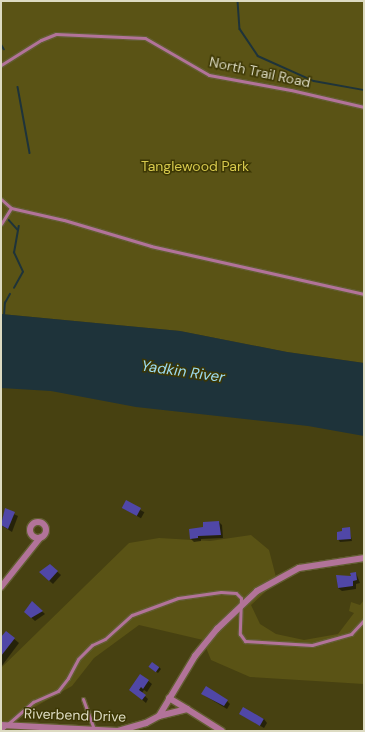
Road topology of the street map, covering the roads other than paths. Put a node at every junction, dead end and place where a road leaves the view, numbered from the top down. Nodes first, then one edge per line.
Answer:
1 (1, 65) edge
2 (364, 107) edge
3 (1, 199) edge
4 (11, 208) junction
5 (1, 224) edge
6 (364, 294) edge
7 (40, 538) dead end
8 (364, 558) edge
9 (1, 587) edge
10 (240, 605) junction
11 (364, 620) edge
12 (169, 698) junction
13 (83, 699) dead end
14 (187, 709) junction
15 (159, 716) junction
16 (4, 725) edge
17 (23, 728) edge
18 (67, 729) edge
19 (1, 730) edge
20 (94, 730) edge
21 (127, 730) edge
22 (222, 731) edge

1 - 2 lane, North Trail Road
3 - 4 lane
4 - 5 lane
4 - 6 lane
7 - 9 street
8 - 10 street
10 - 11 lane
10 - 12 street
10 - 16 lane
12 - 14 street
12 - 15 street
13 - 20 lane
14 - 15 street, Riverbend Drive
14 - 22 street
15 - 21 street, Riverbend Drive
16 - 17 street, Riverbend Drive
16 - 19 lane
17 - 18 street, Riverbend Drive
18 - 20 street, Riverbend Drive
20 - 21 street, Riverbend Drive

